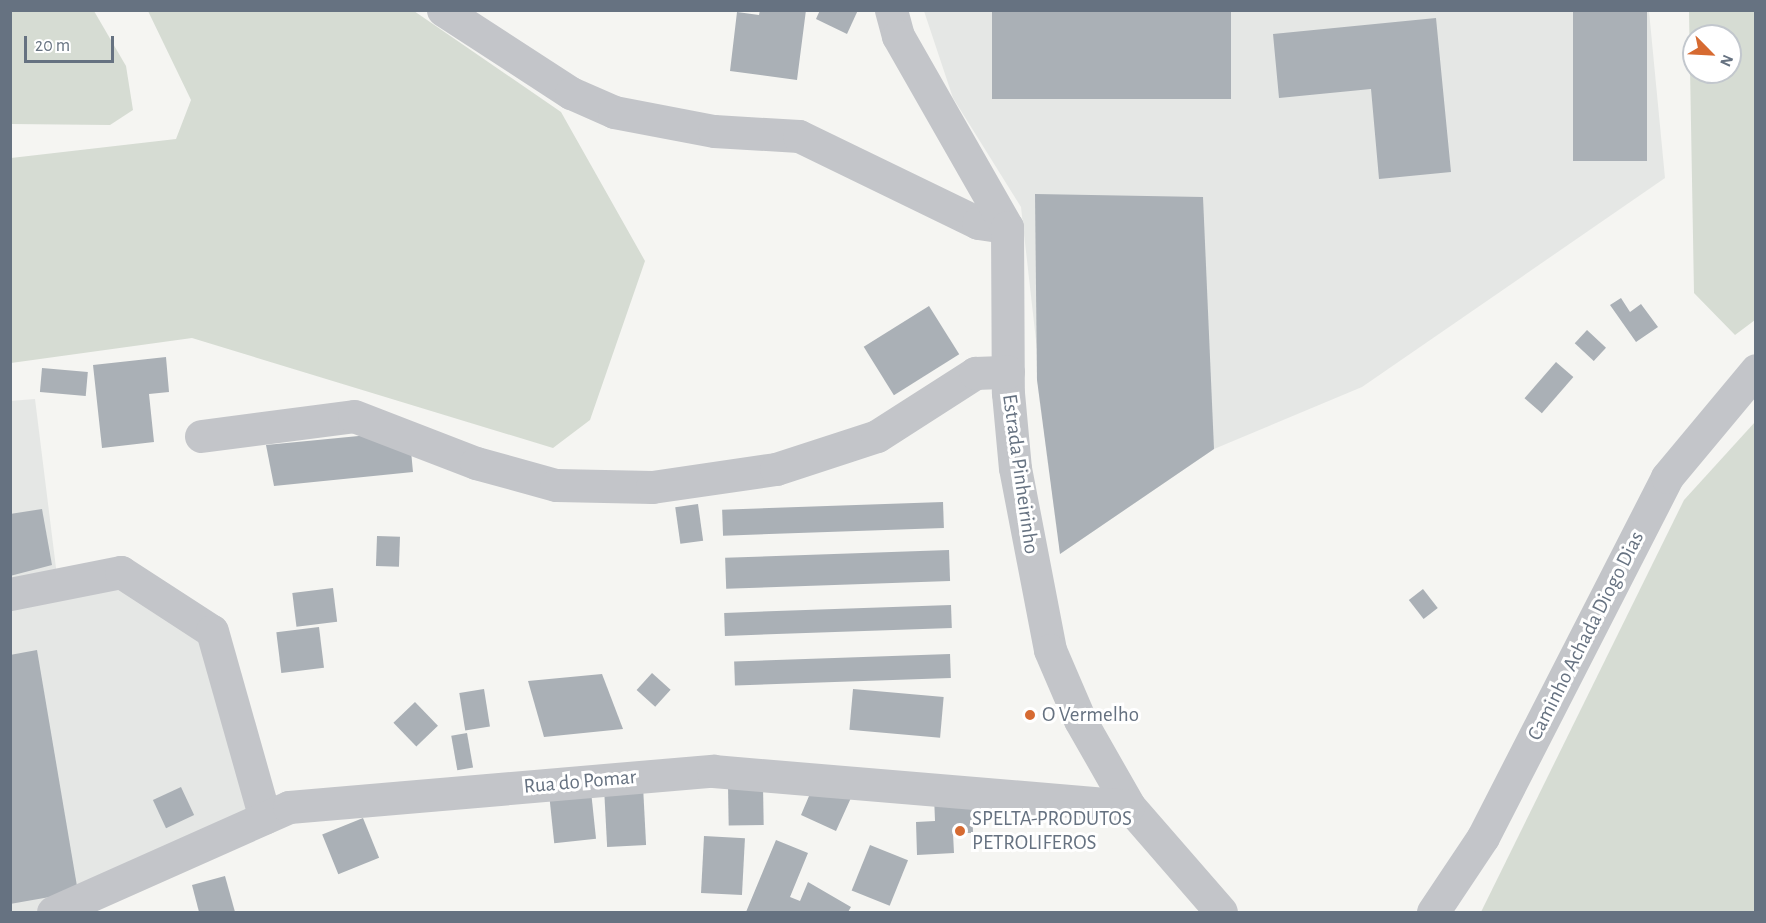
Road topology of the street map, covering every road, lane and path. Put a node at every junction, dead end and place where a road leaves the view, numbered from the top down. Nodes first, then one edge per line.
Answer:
1 (443, 10) edge
2 (891, 10) edge
3 (1007, 227) junction
4 (1755, 370) edge
5 (1008, 372) junction
6 (201, 436) dead end
7 (10, 594) edge
8 (1130, 806) junction
9 (265, 818) junction
10 (52, 912) edge
11 (1221, 912) edge
12 (1433, 912) edge

1 - 3 street
2 - 3 street, Estrada Pinheirinho
3 - 5 street, Estrada Pinheirinho
4 - 12 street, Caminho Achada Diogo Dias
5 - 6 street
5 - 8 street, Estrada Pinheirinho
7 - 9 street
8 - 9 street, Rua do Pomar
8 - 11 street, Estrada Pinheirinho
9 - 10 street, Rua do Pomar

